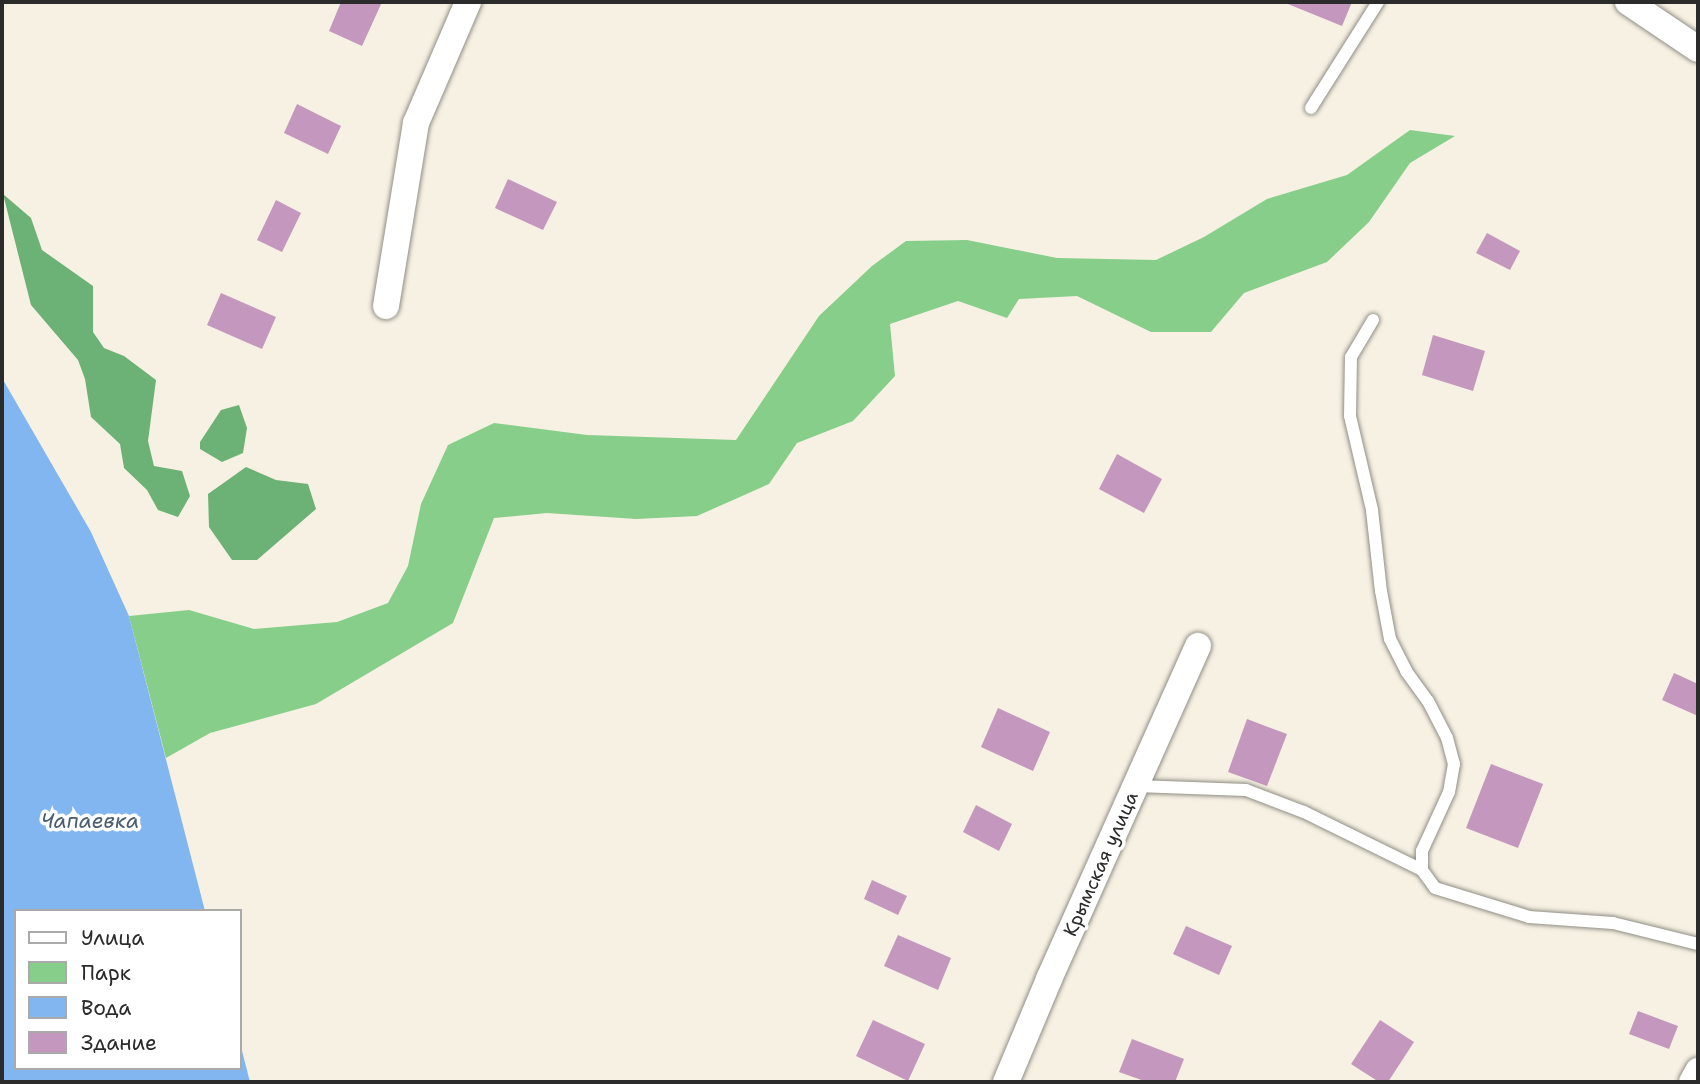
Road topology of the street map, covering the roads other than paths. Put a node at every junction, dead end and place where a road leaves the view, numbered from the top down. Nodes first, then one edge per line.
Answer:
1 (468, 2) edge
2 (1378, 2) edge
3 (1628, 2) edge
4 (1698, 49) edge
5 (1311, 108) dead end
6 (386, 306) dead end
7 (1373, 320) dead end
8 (1198, 646) dead end
9 (1136, 786) junction
10 (1422, 870) junction
11 (1698, 944) edge
12 (1698, 1071) edge
13 (1006, 1082) edge
14 (1692, 1082) edge

1 - 6 street
2 - 5 lane
3 - 4 street
7 - 10 lane
8 - 9 street, Крымская улица
9 - 10 lane
9 - 13 street, Крымская улица
10 - 11 lane
12 - 14 street

